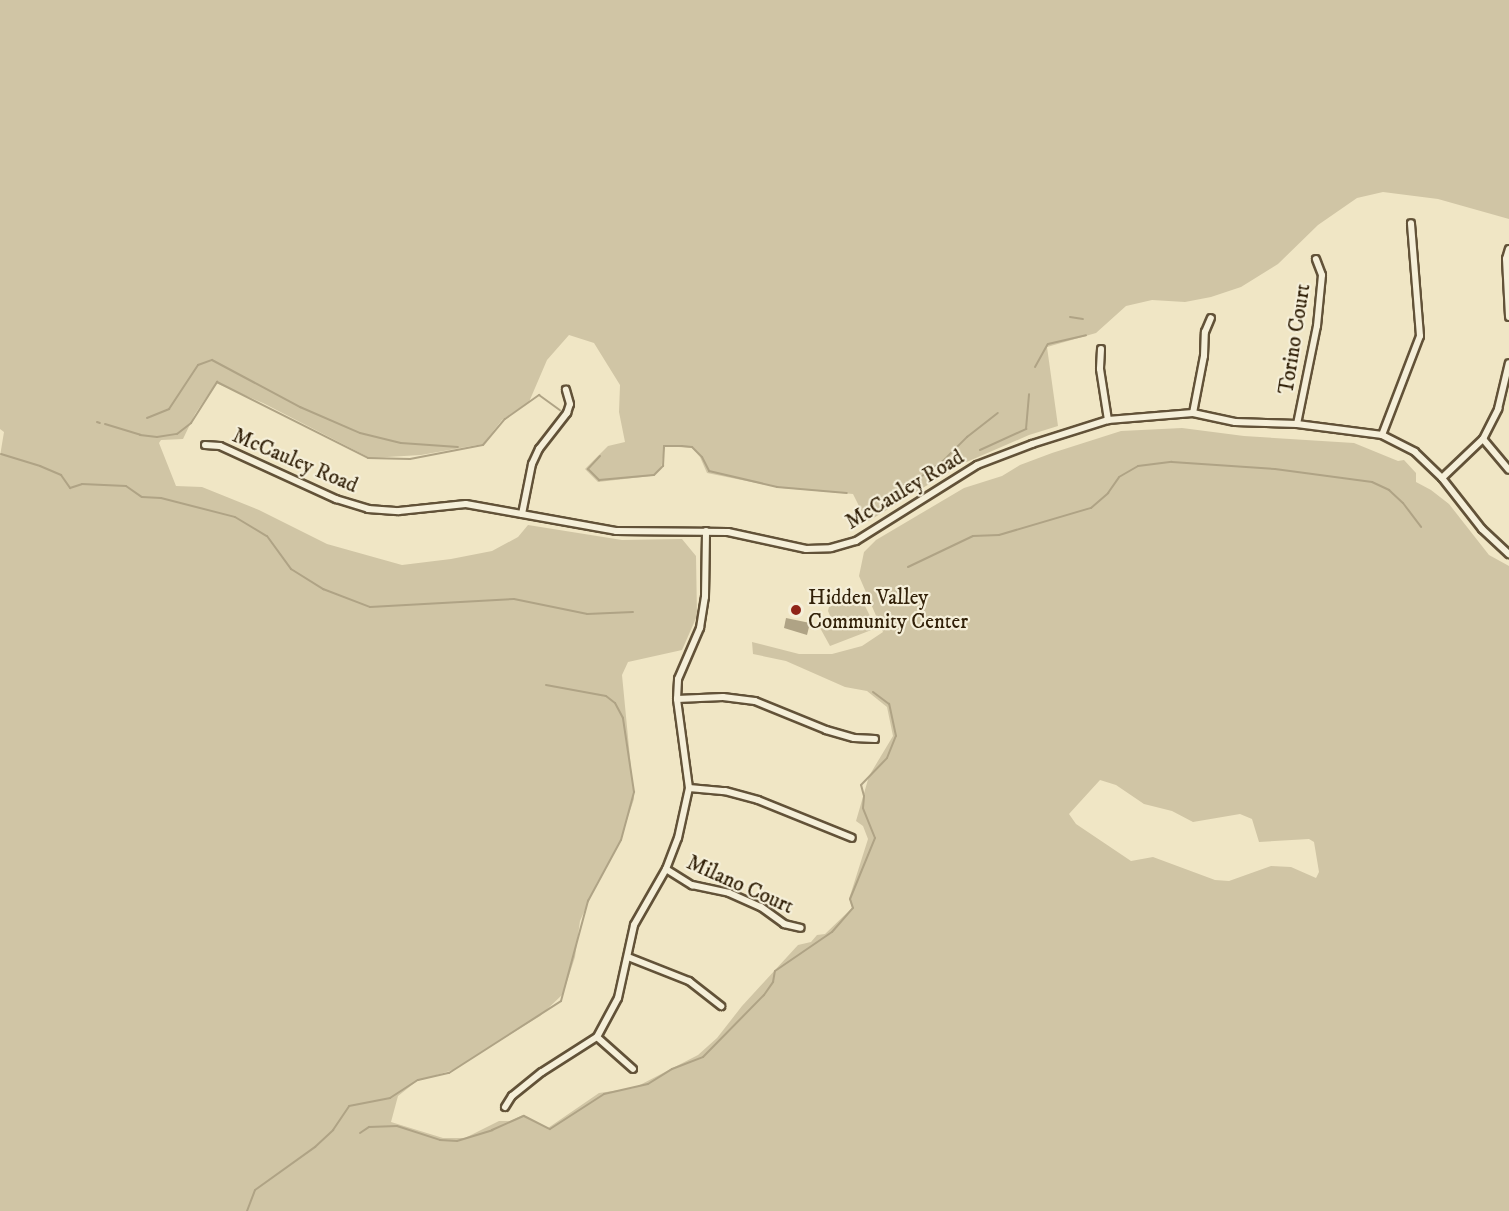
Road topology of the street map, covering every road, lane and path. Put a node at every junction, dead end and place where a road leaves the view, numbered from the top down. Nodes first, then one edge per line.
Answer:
1 (1411, 223) dead end
2 (1509, 249) edge
3 (1316, 259) dead end
4 (1509, 317) edge
5 (1211, 318) dead end
6 (1101, 349) dead end
7 (1509, 363) edge
8 (566, 390) dead end
9 (1192, 413) junction
10 (1108, 420) junction
11 (1297, 424) junction
12 (1382, 435) junction
13 (1483, 439) junction
14 (205, 445) dead end
15 (1509, 470) edge
16 (1442, 478) junction
17 (522, 514) junction
18 (706, 531) junction
19 (1509, 554) edge
20 (677, 699) junction
21 (875, 739) dead end
22 (689, 788) junction
23 (852, 838) dead end
24 (666, 869) junction
25 (801, 928) dead end
26 (628, 957) junction
27 (721, 1006) dead end
28 (597, 1037) junction
29 (633, 1069) dead end
30 (505, 1107) dead end

1 - 12 street
2 - 4 street
3 - 11 street, Torino Court
5 - 9 street
6 - 10 street
7 - 13 street
8 - 17 street
9 - 10 street, McCauley Road
9 - 11 street, McCauley Road
10 - 18 street, McCauley Road
11 - 12 street, McCauley Road
12 - 16 street, McCauley Road
13 - 15 street
13 - 16 street
14 - 17 street, McCauley Road
16 - 19 street, McCauley Road
17 - 18 street, McCauley Road
18 - 20 street
20 - 21 street
20 - 22 street
22 - 23 street
22 - 24 street
24 - 25 street, Milano Court
24 - 26 street
26 - 27 street
26 - 28 street
28 - 29 street
28 - 30 street

